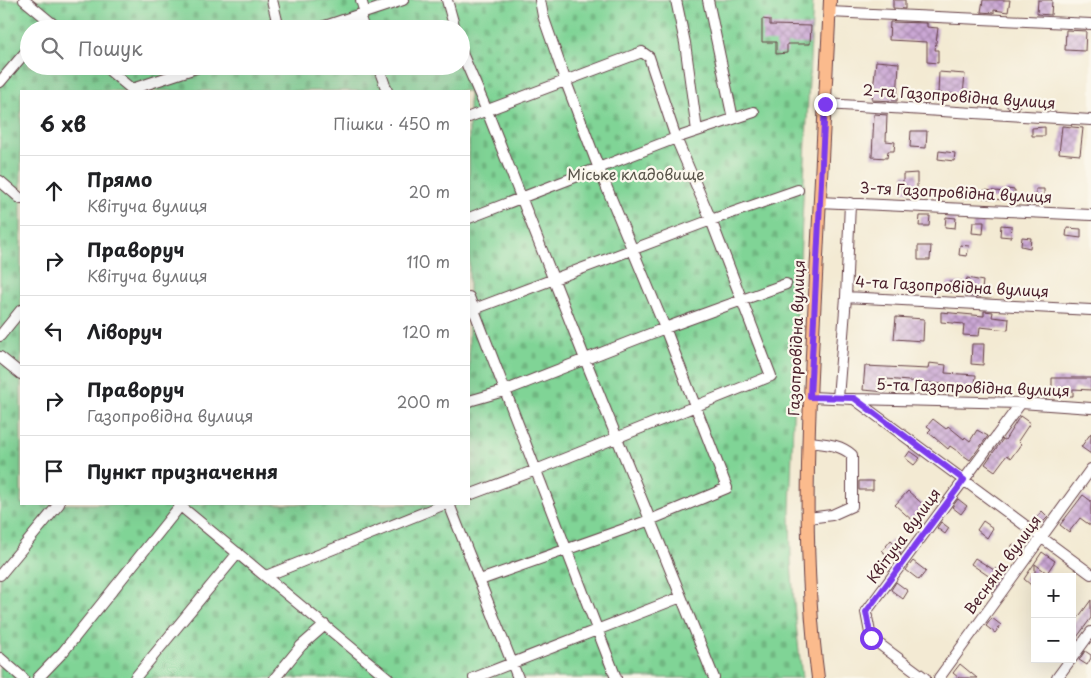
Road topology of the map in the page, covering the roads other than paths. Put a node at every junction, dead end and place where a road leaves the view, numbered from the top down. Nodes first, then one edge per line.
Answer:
1 (24, 0) edge
2 (272, 0) edge
3 (362, 0) edge
4 (404, 0) edge
5 (447, 0) edge
6 (540, 0) edge
7 (676, 0) edge
8 (708, 0) edge
9 (829, 6) edge
10 (362, 14) junction
11 (44, 20) edge
12 (278, 20) edge
13 (344, 20) edge
14 (363, 20) edge
15 (452, 20) edge
16 (1091, 24) edge
17 (20, 59) edge
18 (470, 72) edge
19 (115, 75) edge
20 (176, 75) edge
21 (381, 75) edge
22 (0, 82) edge
23 (566, 82) junction
24 (133, 90) edge
25 (387, 90) edge
26 (825, 104) junction
27 (487, 111) junction
28 (754, 112) dead end
29 (470, 118) edge
30 (733, 119) junction
31 (1091, 120) edge
32 (696, 131) junction
33 (676, 138) junction
34 (599, 169) junction
35 (0, 181) edge
36 (798, 190) dead end
37 (521, 197) junction
38 (20, 198) edge
39 (819, 202) junction
40 (850, 203) junction
41 (1091, 216) edge
42 (470, 218) edge
43 (711, 220) junction
44 (632, 249) junction
45 (553, 279) junction
46 (786, 284) dead end
47 (846, 297) junction
48 (742, 300) junction
49 (471, 310) edge
50 (1091, 310) edge
51 (20, 311) edge
52 (665, 328) junction
53 (0, 336) edge
54 (0, 357) edge
55 (585, 359) junction
56 (20, 373) edge
57 (504, 390) junction
58 (810, 397) junction
59 (838, 398) junction
60 (854, 398) junction
61 (470, 401) edge
62 (1021, 403) junction
63 (695, 406) junction
64 (1091, 408) edge
65 (617, 437) junction
66 (809, 442) junction
67 (1091, 469) edge
68 (536, 470) junction
69 (964, 480) junction
70 (470, 495) edge
71 (58, 505) edge
72 (179, 505) edge
73 (443, 505) edge
74 (449, 505) edge
75 (808, 518) junction
76 (650, 520) junction
77 (1042, 538) junction
78 (566, 550) junction
79 (238, 553) junction
80 (2, 570) edge
81 (1091, 574) edge
82 (266, 576) junction
83 (480, 580) junction
84 (681, 597) junction
85 (325, 624) junction
86 (598, 629) junction
87 (1091, 632) edge
88 (1076, 653) edge
89 (0, 658) edge
90 (512, 663) junction
91 (1068, 663) edge
92 (23, 678) edge
93 (38, 678) edge
94 (135, 678) edge
95 (275, 678) edge
96 (388, 678) edge
97 (474, 678) edge
98 (518, 678) edge
99 (616, 678) edge
100 (714, 678) edge
101 (818, 678) edge
102 (925, 678) edge
103 (939, 678) edge
104 (1057, 678) edge

1 - 11 street
2 - 12 street
3 - 10 street
4 - 10 street
5 - 15 street
6 - 23 street
7 - 32 street
8 - 30 street
9 - 16 street
9 - 26 main road, Газопровідна вулиця
10 - 13 street
10 - 14 street
17 - 22 street
18 - 27 street
19 - 24 street
20 - 24 street
21 - 25 street
23 - 27 street
23 - 33 street
23 - 34 street
26 - 31 street, 2-га Газопровідна вулиця
26 - 39 main road, Газопровідна вулиця
27 - 29 street
27 - 37 street
28 - 30 street
30 - 32 street
32 - 33 street
33 - 34 street
33 - 43 street
34 - 37 street
34 - 44 street
35 - 38 street
36 - 43 street
37 - 42 street
37 - 45 street
39 - 40 street, 3-тя Газопровідна вулиця
39 - 58 main road, Газопровідна вулиця
40 - 41 street, 3-тя Газопровідна вулиця
40 - 47 street, 4-та Газопровідна вулиця
43 - 44 street
43 - 48 street
44 - 45 street
44 - 52 street
45 - 49 street
45 - 55 street
46 - 48 street
47 - 50 street, 4-та Газопровідна вулиця
47 - 59 street
48 - 52 street
48 - 63 street
49 - 57 street
51 - 53 street
52 - 55 street
52 - 63 street
54 - 56 street
55 - 57 street
55 - 65 street
57 - 61 street
57 - 68 street
58 - 59 street, 5-та Газопровідна вулиця
58 - 66 main road, Газопровідна вулиця
59 - 60 street, 5-та Газопровідна вулиця
60 - 62 street, 5-та Газопровідна вулиця
60 - 69 street
62 - 64 street, 5-та Газопровідна вулиця
62 - 69 street, Квітуча вулиця
63 - 65 street
63 - 76 street
65 - 68 street
65 - 76 street
66 - 75 main road, Газопровідна вулиця
66 - 75 street
67 - 77 street, Весняна вулиця
68 - 70 street
68 - 78 street
69 - 77 street
69 - 102 street, Квітуча вулиця
71 - 80 street
72 - 79 street
72 - 93 street
73 - 82 street
74 - 83 street
75 - 101 main road, Газопровідна вулиця
76 - 78 street
76 - 84 street
77 - 81 street
77 - 103 street, Весняна вулиця
78 - 83 street
78 - 86 street
79 - 82 street
79 - 94 street
82 - 85 street
83 - 90 street
84 - 86 street
84 - 100 street
85 - 95 street
85 - 96 street
86 - 90 street
86 - 99 street
87 - 88 street
89 - 92 street
90 - 97 street
90 - 98 street
91 - 104 street

